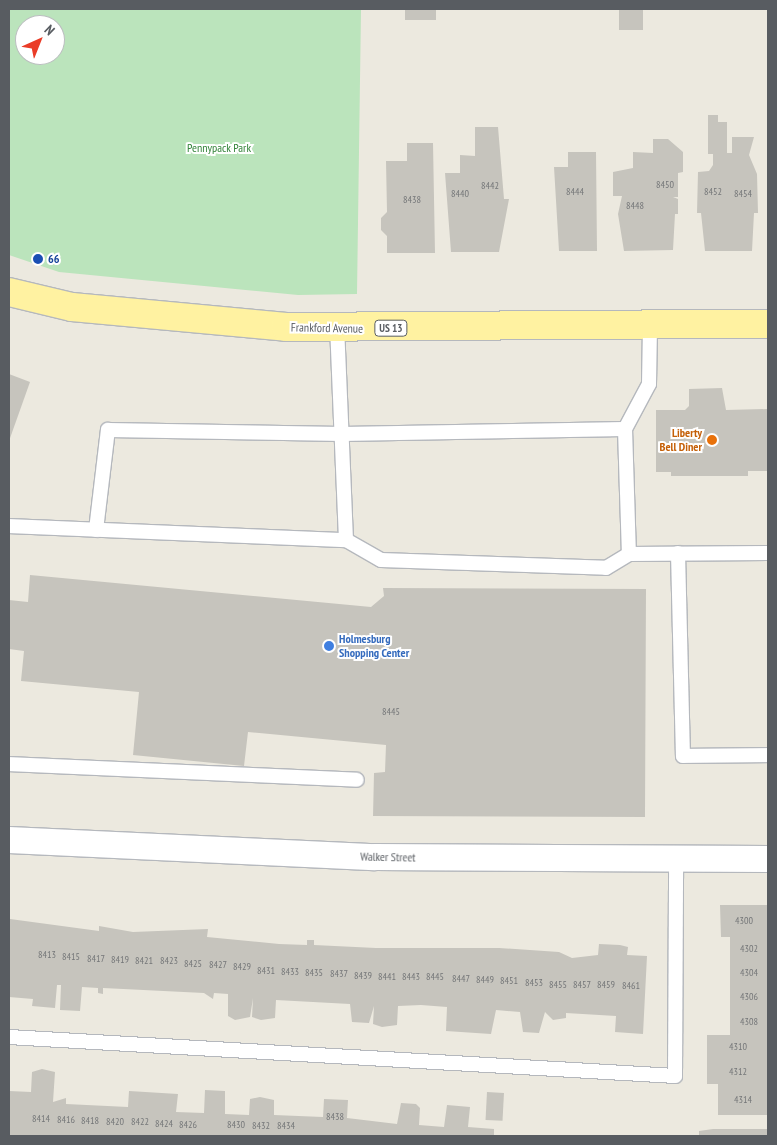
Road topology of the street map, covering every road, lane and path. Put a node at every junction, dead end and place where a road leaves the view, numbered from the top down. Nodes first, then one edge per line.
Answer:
1 (9, 292) edge
2 (768, 324) edge
3 (650, 325) junction
4 (337, 329) junction
5 (625, 429) junction
6 (342, 434) junction
7 (9, 526) edge
8 (96, 530) junction
9 (346, 540) junction
10 (678, 553) junction
11 (768, 553) edge
12 (629, 554) junction
13 (768, 755) edge
14 (9, 764) edge
15 (357, 780) dead end
16 (9, 840) edge
17 (676, 859) junction
18 (768, 859) edge
19 (9, 1037) edge

1 - 4 main road, Frankford Avenue / US 13
2 - 3 main road, Frankford Avenue / US 13
3 - 4 main road, Frankford Avenue / US 13
3 - 5 lane
4 - 6 lane
5 - 6 lane
5 - 12 lane
6 - 8 lane
6 - 9 lane
7 - 8 lane
8 - 9 lane
9 - 12 lane
10 - 11 lane
10 - 12 lane
10 - 13 lane
14 - 15 lane
16 - 17 street, Walker Street
17 - 18 street, Walker Street
17 - 19 lane

